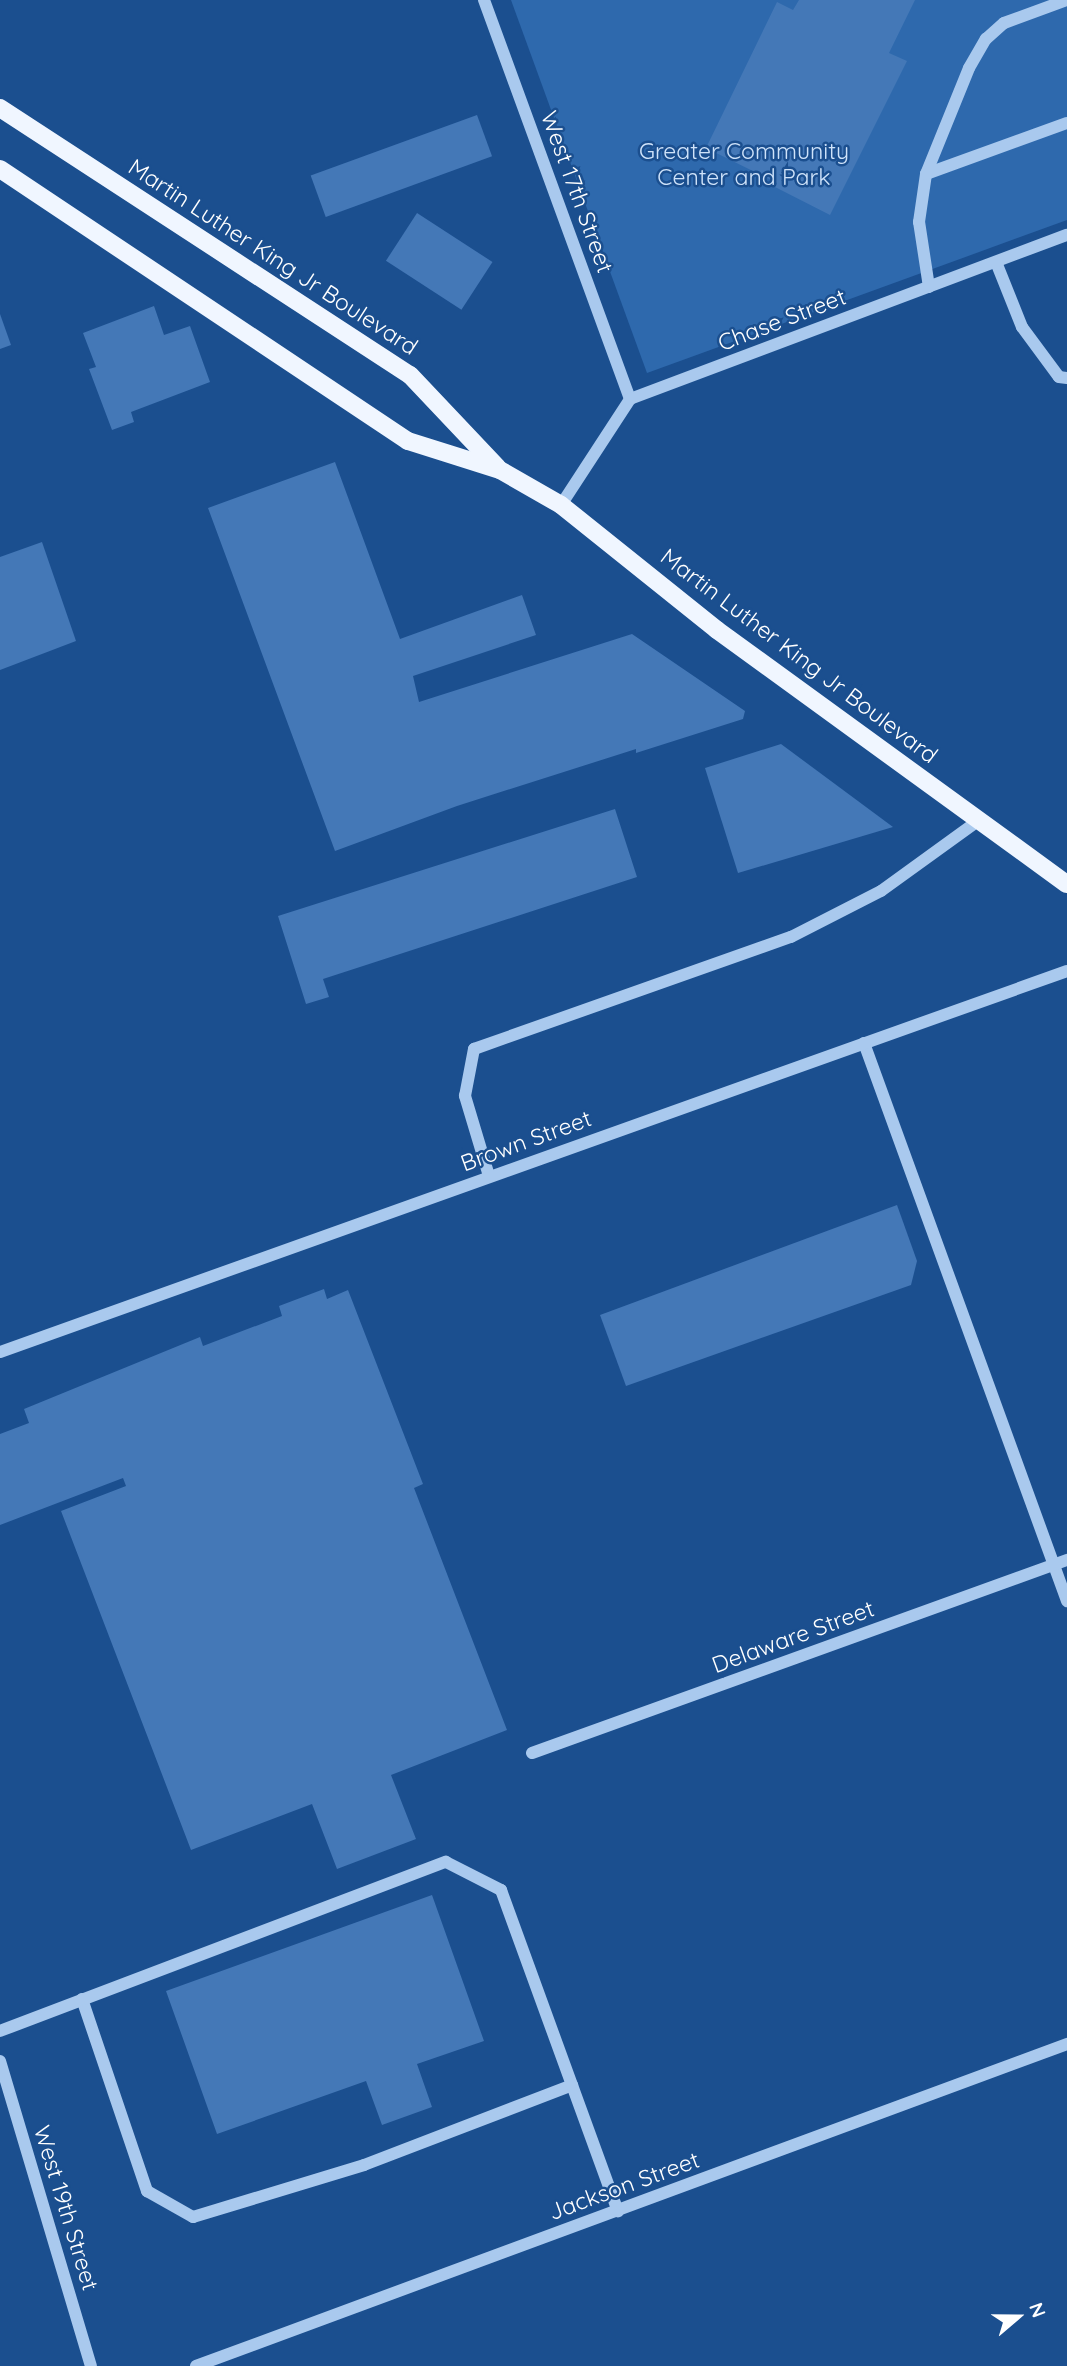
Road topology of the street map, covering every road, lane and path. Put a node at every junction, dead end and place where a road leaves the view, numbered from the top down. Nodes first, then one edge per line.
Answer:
1 (484, 0) edge
2 (1067, 0) edge
3 (0, 108) edge
4 (1067, 124) edge
5 (0, 169) edge
6 (926, 174) junction
7 (1067, 235) edge
8 (996, 262) junction
9 (929, 287) junction
10 (1067, 378) edge
11 (630, 399) junction
12 (500, 470) junction
13 (561, 505) junction
14 (979, 820) junction
15 (1067, 884) edge
16 (1067, 971) edge
17 (864, 1043) junction
18 (489, 1176) junction
19 (0, 1352) edge
20 (1067, 1560) edge
21 (1054, 1565) junction
22 (1067, 1601) edge
23 (532, 1753) dead end
24 (82, 1999) junction
25 (0, 2031) edge
26 (1067, 2044) edge
27 (0, 2061) edge
28 (572, 2085) junction
29 (618, 2211) junction
30 (91, 2366) edge
31 (196, 2366) edge

1 - 11 street, West 17th Street
2 - 6 street
3 - 12 main road, Martin Luther King Jr Boulevard
4 - 6 street
5 - 12 main road, Martin Luther King Jr Boulevard
6 - 9 street
7 - 8 street, Chase Street
8 - 9 street, Chase Street
8 - 10 street
9 - 11 street, Chase Street
11 - 13 street
12 - 13 main road, Martin Luther King Jr Boulevard
13 - 14 main road, Martin Luther King Jr Boulevard
14 - 15 main road, Martin Luther King Jr Boulevard
14 - 18 street
16 - 17 street, Brown Street
17 - 18 street, Brown Street
17 - 21 street
18 - 19 street, Brown Street
20 - 21 street, Delaware Street
21 - 22 street
21 - 23 street, Delaware Street
24 - 25 street
24 - 28 street
24 - 28 street
26 - 29 street, Jackson Street
27 - 30 street, West 19th Street
28 - 29 street
29 - 31 street, Jackson Street

